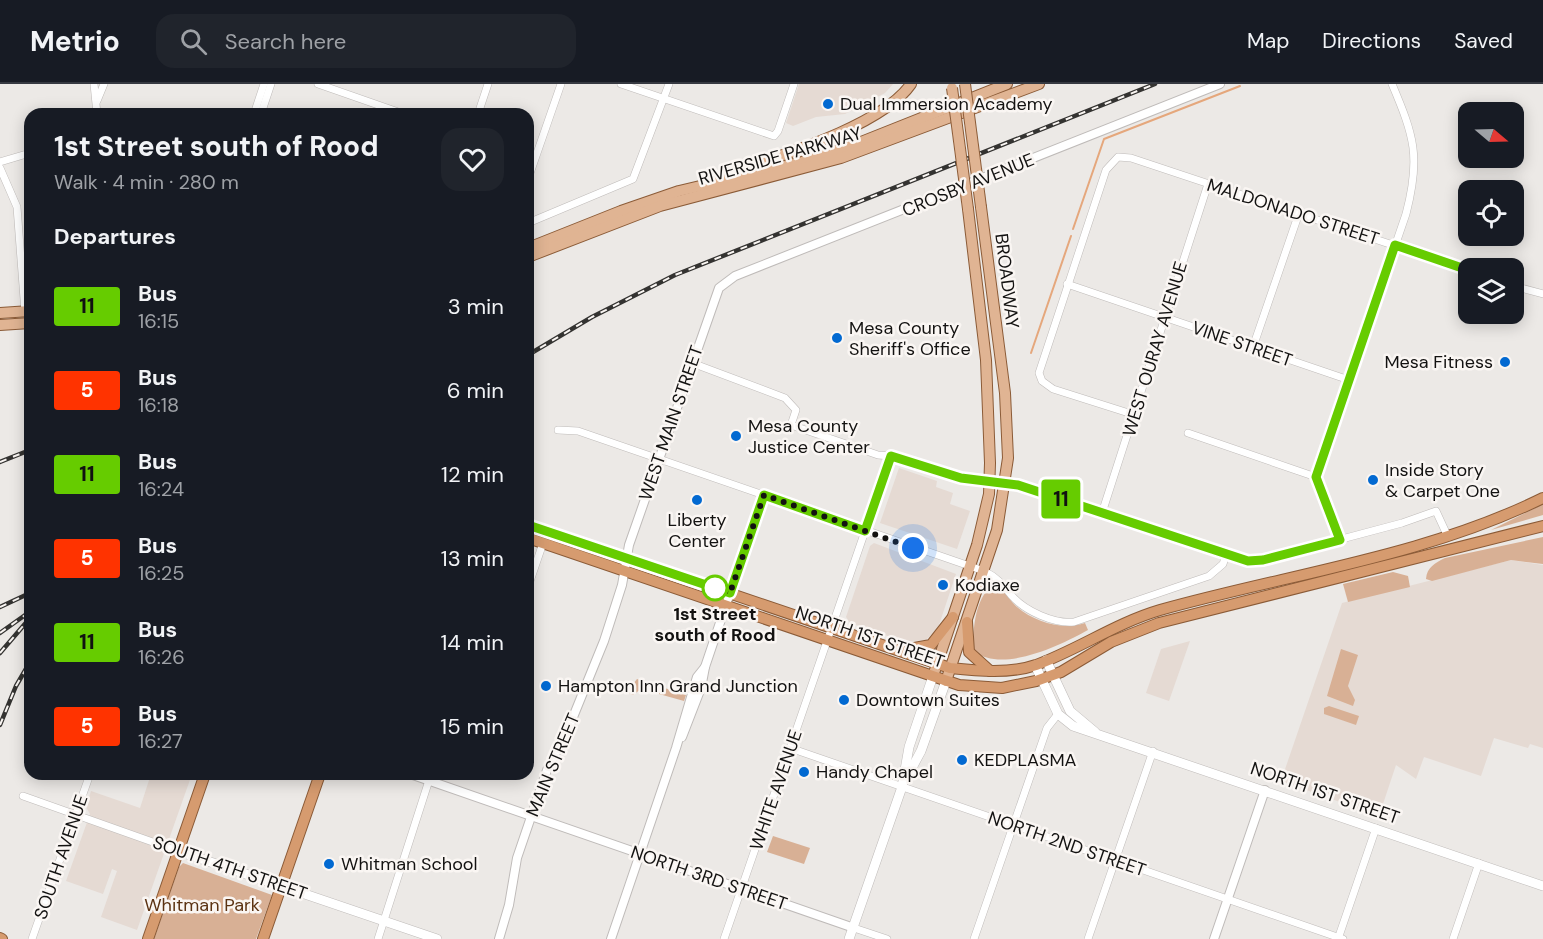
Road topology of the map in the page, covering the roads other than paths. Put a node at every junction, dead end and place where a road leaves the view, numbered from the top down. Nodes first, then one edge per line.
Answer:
1 (94, 84) edge
2 (104, 84) edge
3 (264, 84) edge
4 (271, 84) edge
5 (318, 84) edge
6 (488, 84) edge
7 (561, 84) edge
8 (621, 84) edge
9 (669, 84) edge
10 (794, 84) edge
11 (910, 84) edge
12 (965, 84) edge
13 (1007, 84) edge
14 (1039, 84) edge
15 (1220, 84) edge
16 (1392, 84) edge
17 (952, 86) edge
18 (664, 98) junction
19 (97, 104) junction
20 (97, 108) edge
21 (256, 108) edge
22 (263, 108) edge
23 (387, 108) edge
24 (480, 108) edge
25 (24, 155) edge
26 (0, 162) edge
27 (534, 162) edge
28 (0, 168) edge
29 (1208, 184) junction
30 (679, 191) junction
31 (1299, 213) junction
32 (534, 220) edge
33 (1395, 245) junction
34 (534, 246) edge
35 (534, 255) edge
36 (1458, 267) edge
37 (24, 280) edge
38 (1067, 284) junction
39 (719, 288) joint
40 (1524, 289) edge
41 (1543, 294) edge
42 (24, 311) edge
43 (0, 314) edge
44 (1164, 317) junction
45 (24, 323) edge
46 (0, 325) edge
47 (1253, 348) junction
48 (692, 363) junction
49 (1349, 380) junction
50 (1135, 415) junction
51 (558, 430) dead end
52 (1188, 433) dead end
53 (891, 456) junction
54 (658, 459) junction
55 (1316, 477) junction
56 (989, 481) junction
57 (1006, 482) junction
58 (764, 495) junction
59 (1543, 498) edge
60 (1102, 513) junction
61 (1543, 526) edge
62 (534, 527) edge
63 (865, 531) junction
64 (1448, 537) junction
65 (534, 540) edge
66 (1340, 540) junction
67 (543, 543) junction
68 (1226, 555) junction
69 (626, 559) junction
70 (970, 567) junction
71 (534, 569) edge
72 (624, 571) junction
73 (984, 571) junction
74 (730, 593) junction
75 (725, 606) junction
76 (953, 618) junction
77 (967, 622) junction
78 (832, 628) junction
79 (827, 640) junction
80 (896, 650) junction
81 (1046, 660) junction
82 (937, 664) junction
83 (1035, 665) junction
84 (950, 668) junction
85 (991, 671) junction
86 (1052, 675) junction
87 (933, 676) junction
88 (1041, 679) junction
89 (946, 681) junction
90 (1058, 714) junction
91 (1095, 732) junction
92 (790, 748) junction
93 (1153, 751) junction
94 (88, 780) edge
95 (203, 780) edge
96 (318, 780) edge
97 (429, 780) edge
98 (437, 780) edge
99 (902, 787) junction
100 (1265, 790) junction
101 (22, 796) dead end
102 (76, 815) junction
103 (530, 818) junction
104 (1013, 825) junction
105 (1376, 828) junction
106 (178, 850) junction
107 (639, 854) junction
108 (1115, 861) junction
109 (1479, 863) junction
110 (281, 886) junction
111 (1543, 886) edge
112 (741, 889) junction
113 (1227, 899) junction
114 (384, 921) junction
115 (854, 928) junction
116 (1340, 938) edge
117 (32, 939) edge
118 (147, 939) edge
119 (263, 939) edge
120 (378, 939) edge
121 (437, 939) edge
122 (499, 939) edge
123 (611, 939) edge
124 (724, 939) edge
125 (849, 939) edge
126 (887, 939) edge
127 (974, 939) edge
128 (1088, 939) edge
129 (1214, 939) edge
130 (1452, 939) edge

1 - 19 street
2 - 19 street
3 - 21 street
4 - 22 street
5 - 23 street
6 - 24 street
7 - 27 street
8 - 18 street
9 - 18 street
10 - 18 street
11 - 30 main road
12 - 57 main road, BROADWAY, bridge
13 - 30 main road, RIVERSIDE PARKWAY
14 - 35 main road, RIVERSIDE PARKWAY
15 - 39 street, CROSBY AVENUE
16 - 33 street
17 - 56 main road, BROADWAY, bridge
18 - 32 street
19 - 20 street
25 - 26 street
28 - 37 street
29 - 31 street, MALDONADO STREET
29 - 38 street, MALDONADO STREET
29 - 44 street, WEST OURAY AVENUE
30 - 34 main road, RIVERSIDE PARKWAY
31 - 33 street, MALDONADO STREET
31 - 47 street
33 - 36 street, MALDONADO STREET
33 - 49 street
38 - 44 street, VINE STREET
38 - 50 street
39 - 48 street, WEST MAIN STREET
40 - 41 street
42 - 43 main road
44 - 47 street, VINE STREET
44 - 50 street, WEST OURAY AVENUE
45 - 46 main road
47 - 49 street, VINE STREET
48 - 53 street
48 - 54 street, WEST MAIN STREET
49 - 55 street
50 - 60 street, WEST OURAY AVENUE
51 - 54 street
52 - 55 street
53 - 56 street
53 - 63 street, WHITE AVENUE
54 - 58 street
54 - 69 street, WEST MAIN STREET
55 - 66 street
56 - 57 street
56 - 70 main road, BROADWAY
57 - 60 street
57 - 73 main road, BROADWAY
58 - 63 street
58 - 74 street
59 - 64 highway
60 - 68 street
61 - 86 highway
62 - 69 highway, NORTH 1ST STREET
63 - 70 street
63 - 78 street, WHITE AVENUE
64 - 66 street
64 - 81 highway
65 - 67 highway, NORTH 1ST STREET
66 - 68 street
67 - 71 street
67 - 72 highway, NORTH 1ST STREET
68 - 73 street
69 - 72 street, MAIN STREET
69 - 74 highway, NORTH 1ST STREET
70 - 73 street
70 - 76 main road, BROADWAY
72 - 75 highway, NORTH 1ST STREET
72 - 103 street, MAIN STREET
73 - 77 main road, BROADWAY
74 - 75 street
74 - 78 highway, NORTH 1ST STREET
75 - 79 highway, NORTH 1ST STREET
75 - 107 street
76 - 80 highway
76 - 82 main road, BROADWAY
77 - 84 main road, BROADWAY
77 - 85 highway
78 - 79 street, WHITE AVENUE
78 - 80 highway, NORTH 1ST STREET
79 - 87 highway, NORTH 1ST STREET
79 - 92 street, WHITE AVENUE
80 - 82 highway, NORTH 1ST STREET
81 - 83 highway, NORTH 1ST STREET
81 - 86 main road, NORTH 1ST STREET
82 - 84 highway, NORTH 1ST STREET
82 - 87 main road, BROADWAY
83 - 85 highway, NORTH 1ST STREET
83 - 88 main road
84 - 85 highway, NORTH 1ST STREET
84 - 89 main road, BROADWAY
86 - 88 highway, NORTH 1ST STREET
86 - 91 main road, NORTH 1ST STREET
87 - 89 highway, NORTH 1ST STREET
87 - 99 main road
88 - 89 highway, NORTH 1ST STREET
88 - 90 main road
89 - 99 main road
90 - 91 main road, NORTH 1ST STREET
90 - 104 street
91 - 93 main road, NORTH 1ST STREET
92 - 99 street, NORTH 2ND STREET
92 - 112 street, WHITE AVENUE
93 - 100 main road, NORTH 1ST STREET
93 - 108 street
94 - 102 street, SOUTH AVENUE
95 - 106 highway
96 - 110 highway
97 - 114 street
98 - 103 street, NORTH 3RD STREET
99 - 104 street, NORTH 2ND STREET
99 - 115 main road
100 - 105 main road, NORTH 1ST STREET
100 - 113 street
101 - 102 street, SOUTH 4TH STREET
102 - 106 street, SOUTH 4TH STREET
102 - 117 street, SOUTH AVENUE
103 - 107 street, NORTH 3RD STREET
103 - 122 street, MAIN STREET
104 - 108 street, NORTH 2ND STREET
104 - 127 street
105 - 109 main road, NORTH 1ST STREET
105 - 116 street
106 - 110 main road, SOUTH 4TH STREET
106 - 118 highway
107 - 112 street, NORTH 3RD STREET
107 - 123 street
108 - 113 street, NORTH 2ND STREET
108 - 128 street
109 - 111 main road, NORTH 1ST STREET
109 - 130 street
110 - 114 main road, SOUTH 4TH STREET
110 - 119 highway
112 - 115 street, NORTH 3RD STREET
112 - 124 street, WHITE AVENUE
113 - 116 street, NORTH 2ND STREET
113 - 129 street
114 - 120 street
114 - 121 main road, SOUTH 4TH STREET
115 - 125 main road
115 - 126 street, NORTH 3RD STREET

